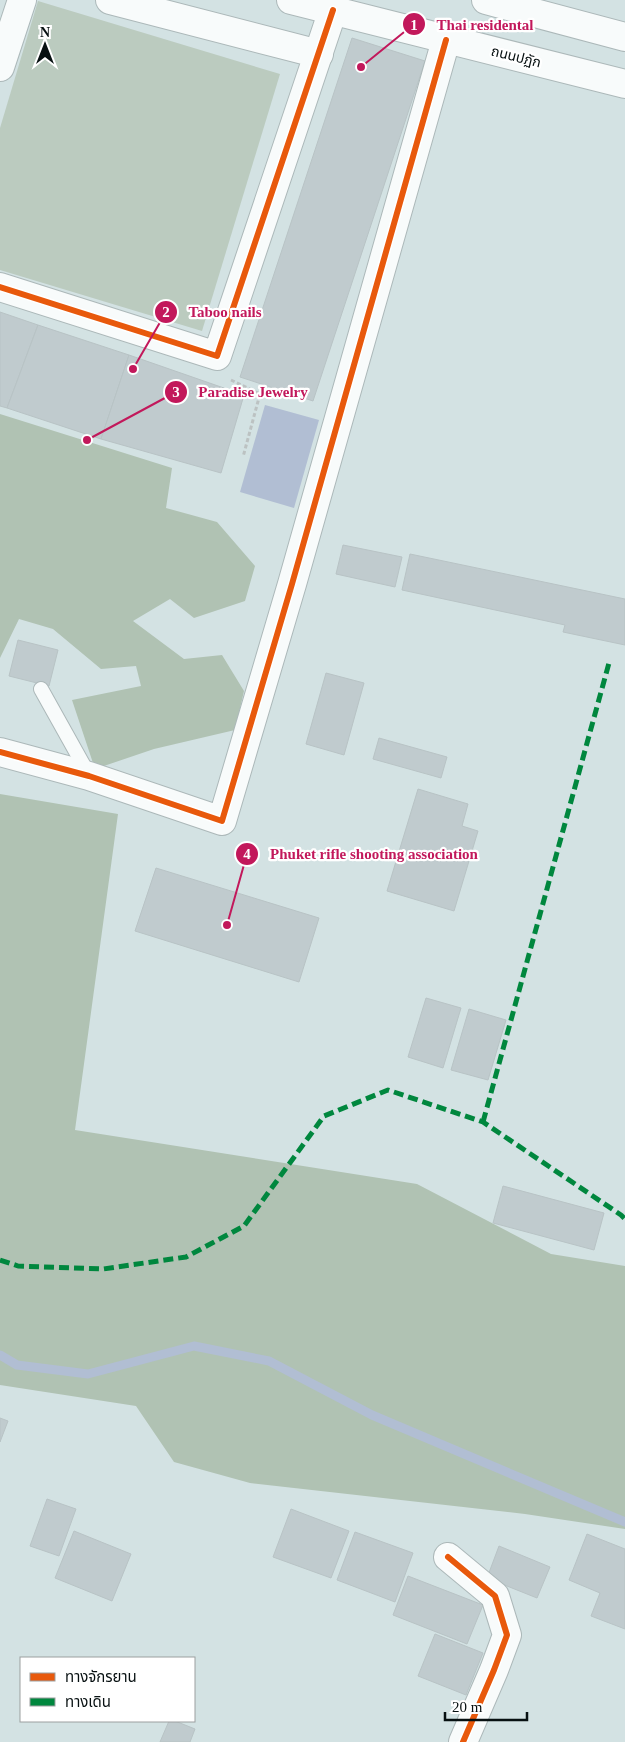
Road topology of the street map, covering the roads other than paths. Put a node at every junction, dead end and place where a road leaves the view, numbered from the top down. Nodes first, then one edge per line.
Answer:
1 (22, 0) edge
2 (110, 0) edge
3 (291, 0) edge
4 (486, 0) edge
5 (333, 10) junction
6 (625, 36) edge
7 (446, 40) junction
8 (319, 54) junction
9 (0, 67) edge
10 (625, 84) edge
11 (0, 287) edge
12 (41, 689) dead end
13 (0, 752) edge
14 (89, 776) junction
15 (448, 1558) dead end
16 (463, 1742) edge

1 - 9 street
2 - 8 street
3 - 5 street, ถนนปฏัก
4 - 6 street
5 - 7 street, ถนนปฏัก
5 - 8 street
7 - 10 street, ถนนปฏัก
7 - 14 street
8 - 11 street
12 - 14 lane
13 - 14 street
15 - 16 street

